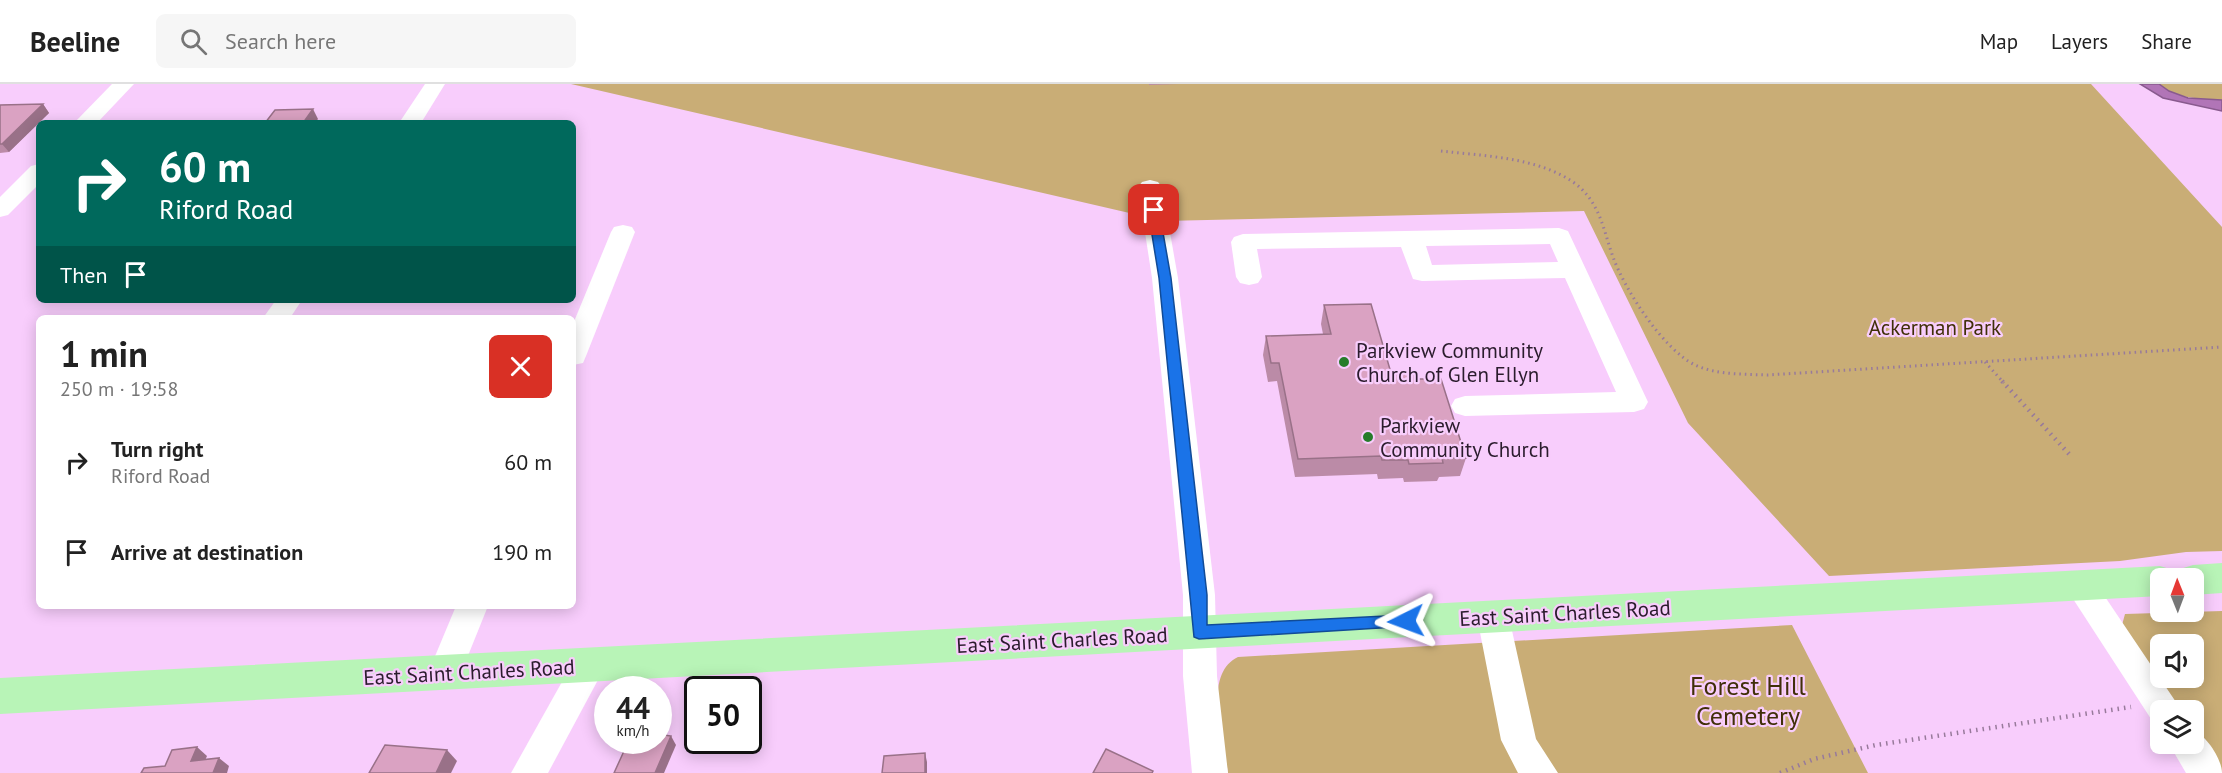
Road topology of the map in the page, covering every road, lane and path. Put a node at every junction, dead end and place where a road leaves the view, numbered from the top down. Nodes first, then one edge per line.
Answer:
1 (124, 84) edge
2 (435, 84) edge
3 (88, 120) edge
4 (412, 120) edge
5 (1441, 151) dead end
6 (36, 178) edge
7 (0, 182) edge
8 (1150, 188) dead end
9 (0, 210) edge
10 (623, 232) dead end
11 (1411, 239) junction
12 (1575, 270) junction
13 (1249, 277) dead end
14 (2222, 347) edge
15 (576, 349) edge
16 (1985, 362) junction
17 (1465, 406) dead end
18 (2070, 455) dead end
19 (2222, 578) edge
20 (2204, 579) edge
21 (2150, 582) edge
22 (2080, 585) junction
23 (471, 609) edge
24 (1493, 617) junction
25 (1199, 632) junction
26 (588, 665) junction
27 (445, 673) junction
28 (0, 696) edge
29 (2158, 700) edge
30 (2150, 708) edge
31 (2194, 754) edge
32 (529, 773) edge
33 (1210, 773) edge
34 (1540, 773) edge
35 (1780, 773) edge
36 (2206, 773) edge

1 - 3 street
2 - 4 street
5 - 16 path
6 - 7 street
6 - 9 street
8 - 25 street
10 - 15 street
11 - 12 street
11 - 12 street
11 - 13 street
12 - 17 street
14 - 16 path
16 - 18 path
19 - 20 main road
21 - 22 main road, East Saint Charles Road
22 - 24 main road, East Saint Charles Road
22 - 29 street
23 - 27 street
24 - 25 main road, East Saint Charles Road
24 - 34 street
25 - 26 main road, East Saint Charles Road
25 - 33 street
26 - 27 main road, East Saint Charles Road
26 - 32 street
27 - 28 main road, East Saint Charles Road
30 - 35 path
31 - 36 street

